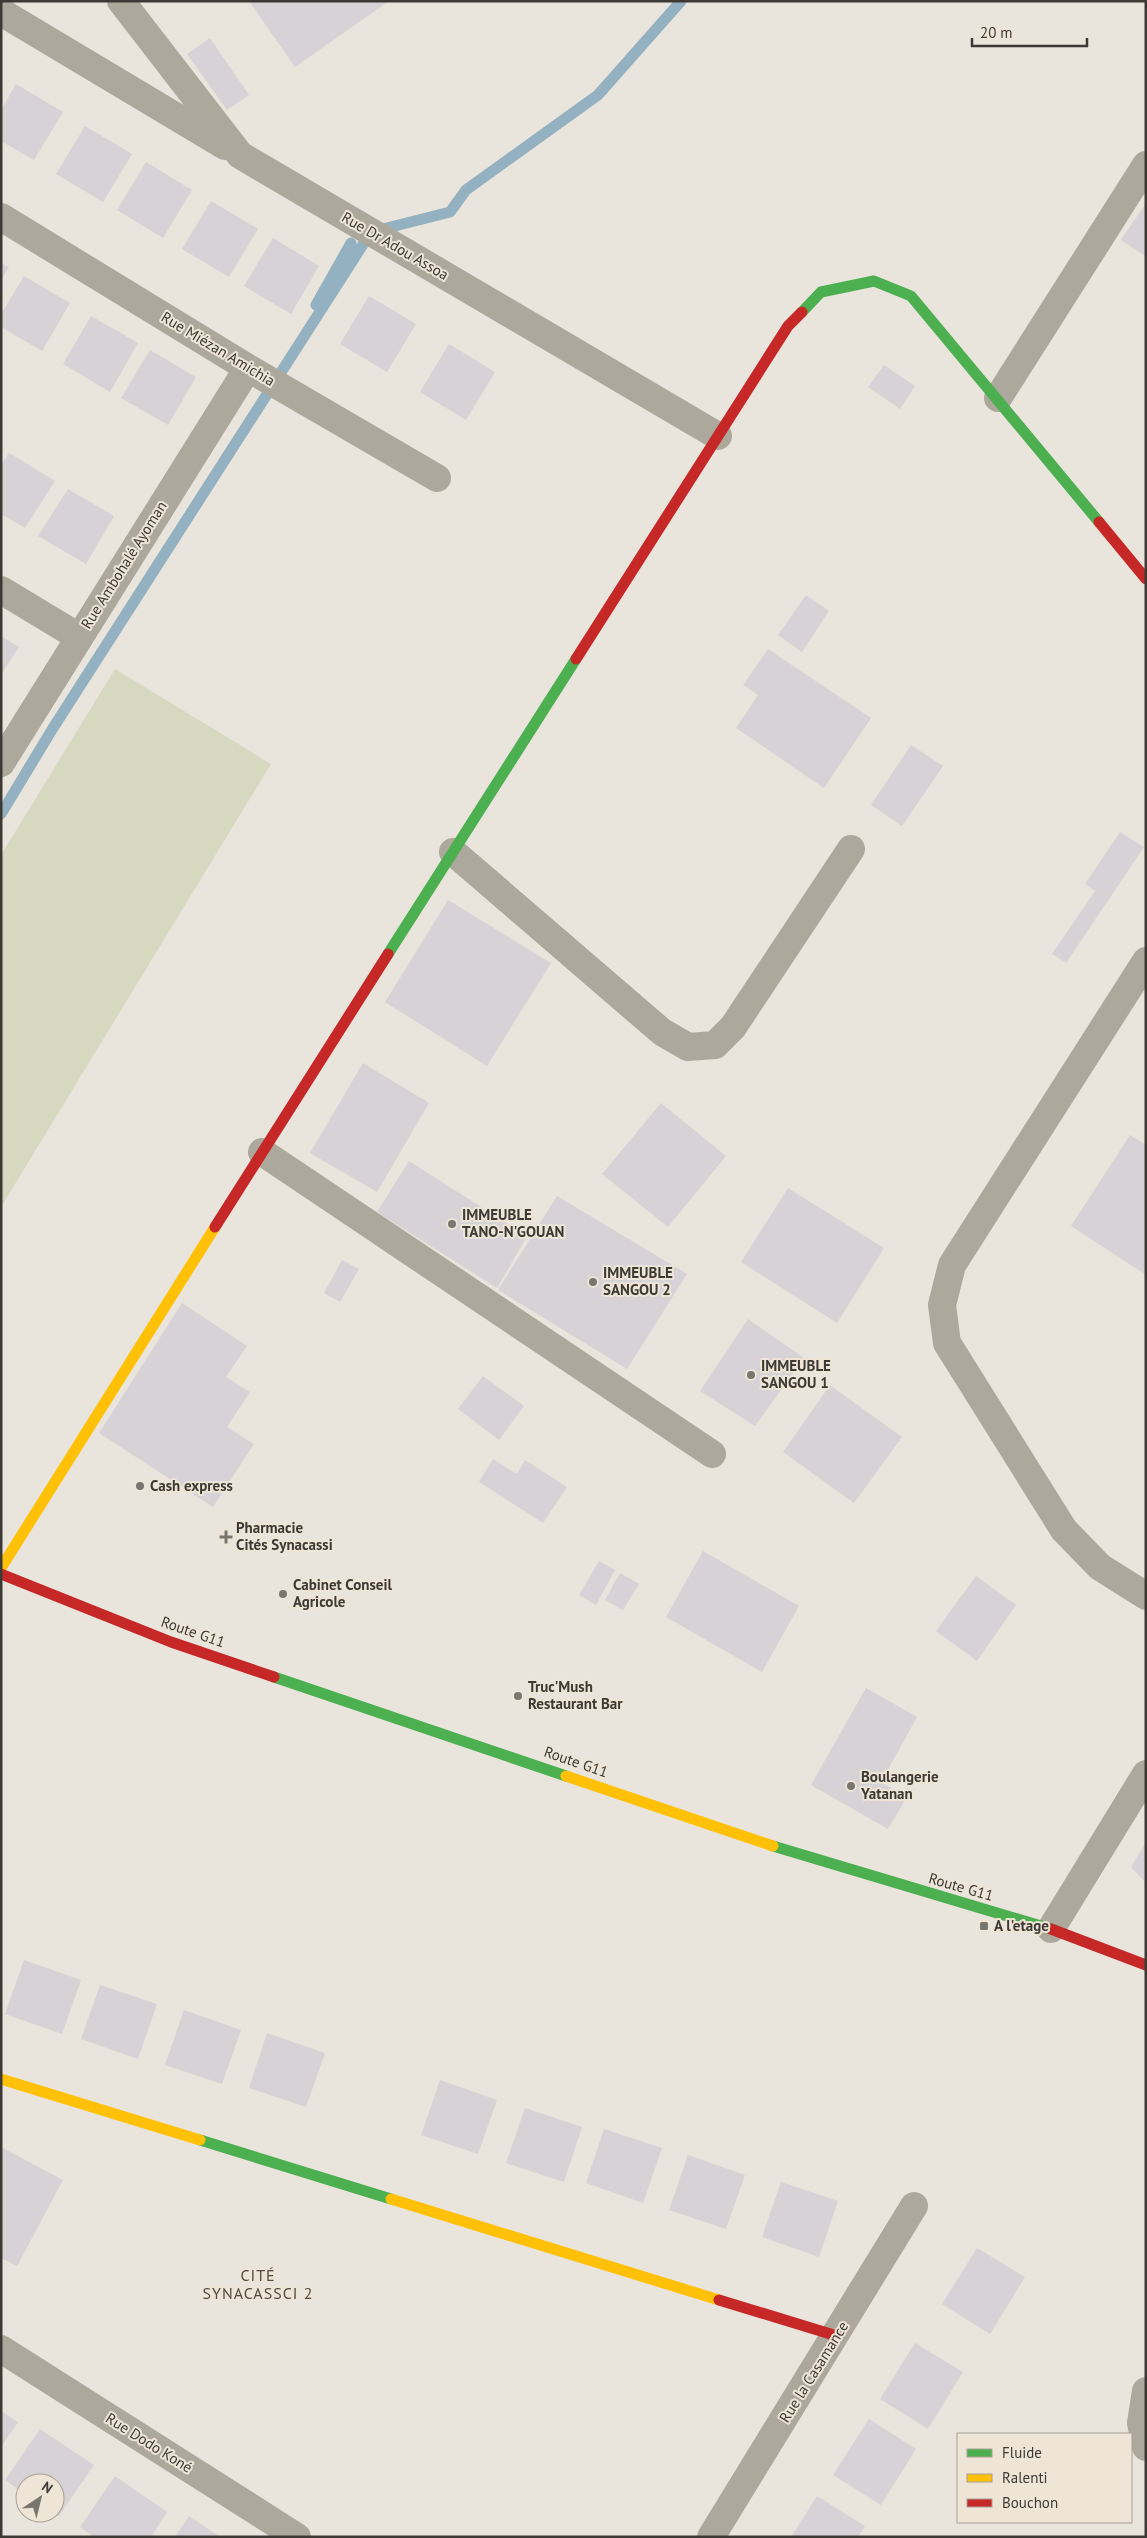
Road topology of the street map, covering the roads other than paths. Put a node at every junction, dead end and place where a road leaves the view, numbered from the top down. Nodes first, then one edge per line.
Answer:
1 (120, 1) edge
2 (1, 12) edge
3 (240, 155) junction
4 (1146, 165) edge
5 (1, 217) edge
6 (248, 368) junction
7 (998, 398) junction
8 (718, 436) junction
9 (437, 478) dead end
10 (1146, 579) edge
11 (1, 590) edge
12 (79, 637) junction
13 (1, 762) edge
14 (851, 850) dead end
15 (453, 852) junction
16 (1146, 961) edge
17 (262, 1152) junction
18 (712, 1454) dead end
19 (1, 1568) edge
20 (1, 1574) edge
21 (1146, 1596) edge
22 (1146, 1774) edge
23 (1050, 1928) junction
24 (1146, 1965) edge
25 (1, 2079) edge
26 (914, 2206) dead end
27 (837, 2336) junction
28 (1, 2349) edge
29 (1146, 2391) edge
30 (1146, 2447) edge
31 (297, 2537) edge
32 (711, 2537) edge

1 - 3 street, Rue Dr Adou Assoa
2 - 3 street
3 - 8 street, Rue Dr Adou Assoa
4 - 7 street
5 - 6 street, Rue Miézan Amichia
6 - 9 street, Rue Miézan Amichia
6 - 12 street, Rue Ambohalé Ayoman
7 - 8 street
7 - 10 street
8 - 15 street
11 - 12 street
12 - 13 street, Rue Ambohalé Ayoman
14 - 15 street
15 - 17 street
16 - 21 street
17 - 18 street
17 - 19 street
20 - 23 street, Route G11
22 - 23 street
23 - 24 street, Route G11
25 - 27 street
26 - 27 street, Rue la Casamance
27 - 32 street, Rue la Casamance
28 - 31 street, Rue Dodo Koné
29 - 30 street

